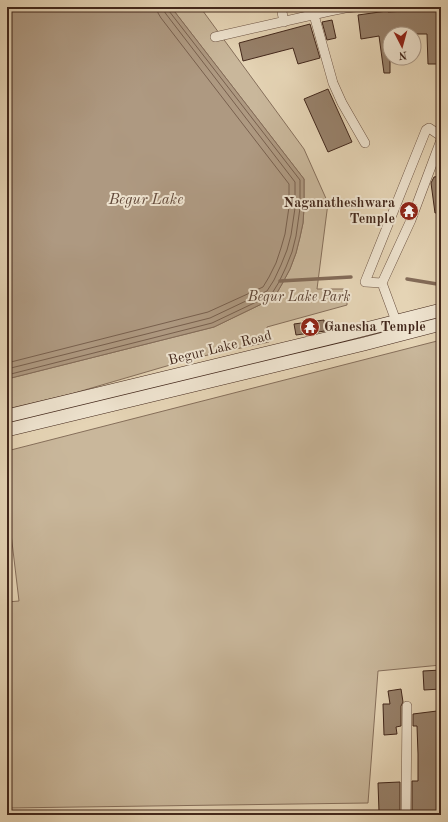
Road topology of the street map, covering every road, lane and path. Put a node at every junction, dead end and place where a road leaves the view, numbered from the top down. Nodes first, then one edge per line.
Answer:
1 (281, 7) edge
2 (356, 7) edge
3 (314, 15) junction
4 (284, 22) junction
5 (215, 38) dead end
6 (441, 136) edge
7 (441, 140) edge
8 (365, 143) dead end
9 (382, 283) junction
10 (441, 310) edge
11 (396, 321) junction
12 (441, 324) edge
13 (361, 330) junction
14 (364, 344) junction
15 (157, 379) junction
16 (160, 393) junction
17 (7, 416) edge
18 (7, 430) edge
19 (407, 706) dead end
20 (406, 815) edge

1 - 4 street
2 - 3 street
3 - 4 street
3 - 8 street
4 - 5 street
6 - 9 street
7 - 9 street
9 - 11 street
10 - 11 main road, Begur Lake Road
11 - 13 main road, Begur Lake Road
12 - 14 main road, Begur Lake Road
13 - 14 main road
13 - 15 main road, Begur Lake Road
14 - 16 main road, Begur Lake Road
15 - 16 main road
15 - 17 main road, Begur Lake Road
16 - 18 main road, Begur Lake Road
19 - 20 street

